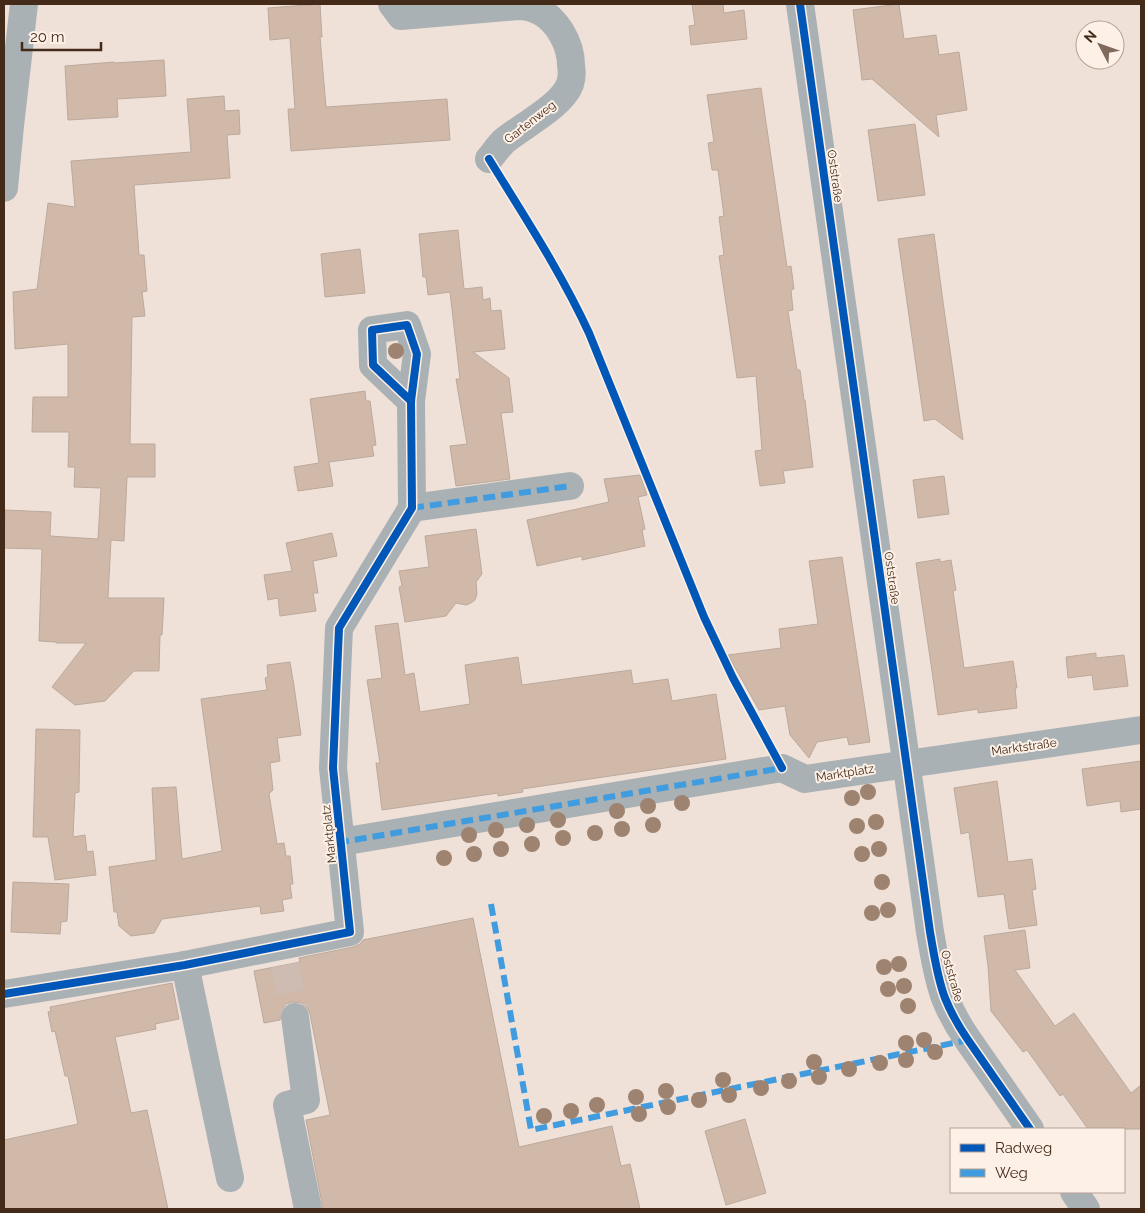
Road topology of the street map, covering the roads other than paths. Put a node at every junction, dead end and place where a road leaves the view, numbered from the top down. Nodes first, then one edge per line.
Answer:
1 (24, 4) edge
2 (392, 4) edge
3 (800, 4) edge
4 (7, 126) edge
5 (489, 158) dead end
6 (4, 188) edge
7 (411, 401) dead end
8 (570, 486) dead end
9 (412, 508) junction
10 (1141, 730) edge
11 (906, 764) junction
12 (341, 842) junction
13 (185, 965) junction
14 (4, 994) edge
15 (295, 1017) tunnel mouth
16 (1029, 1128) edge
17 (230, 1178) dead end
18 (1075, 1193) edge
19 (308, 1209) edge
20 (1086, 1209) edge

1 - 4 street
2 - 5 street, Gartenweg
3 - 11 street, Oststraße
4 - 6 street
7 - 9 street
8 - 9 street
9 - 12 street, Marktplatz
10 - 11 street, Marktstraße
11 - 12 street, Marktplatz
11 - 16 street, Oststraße
12 - 13 street, Marktplatz
13 - 14 street, Marktplatz
13 - 17 street
15 - 19 street
18 - 20 street

